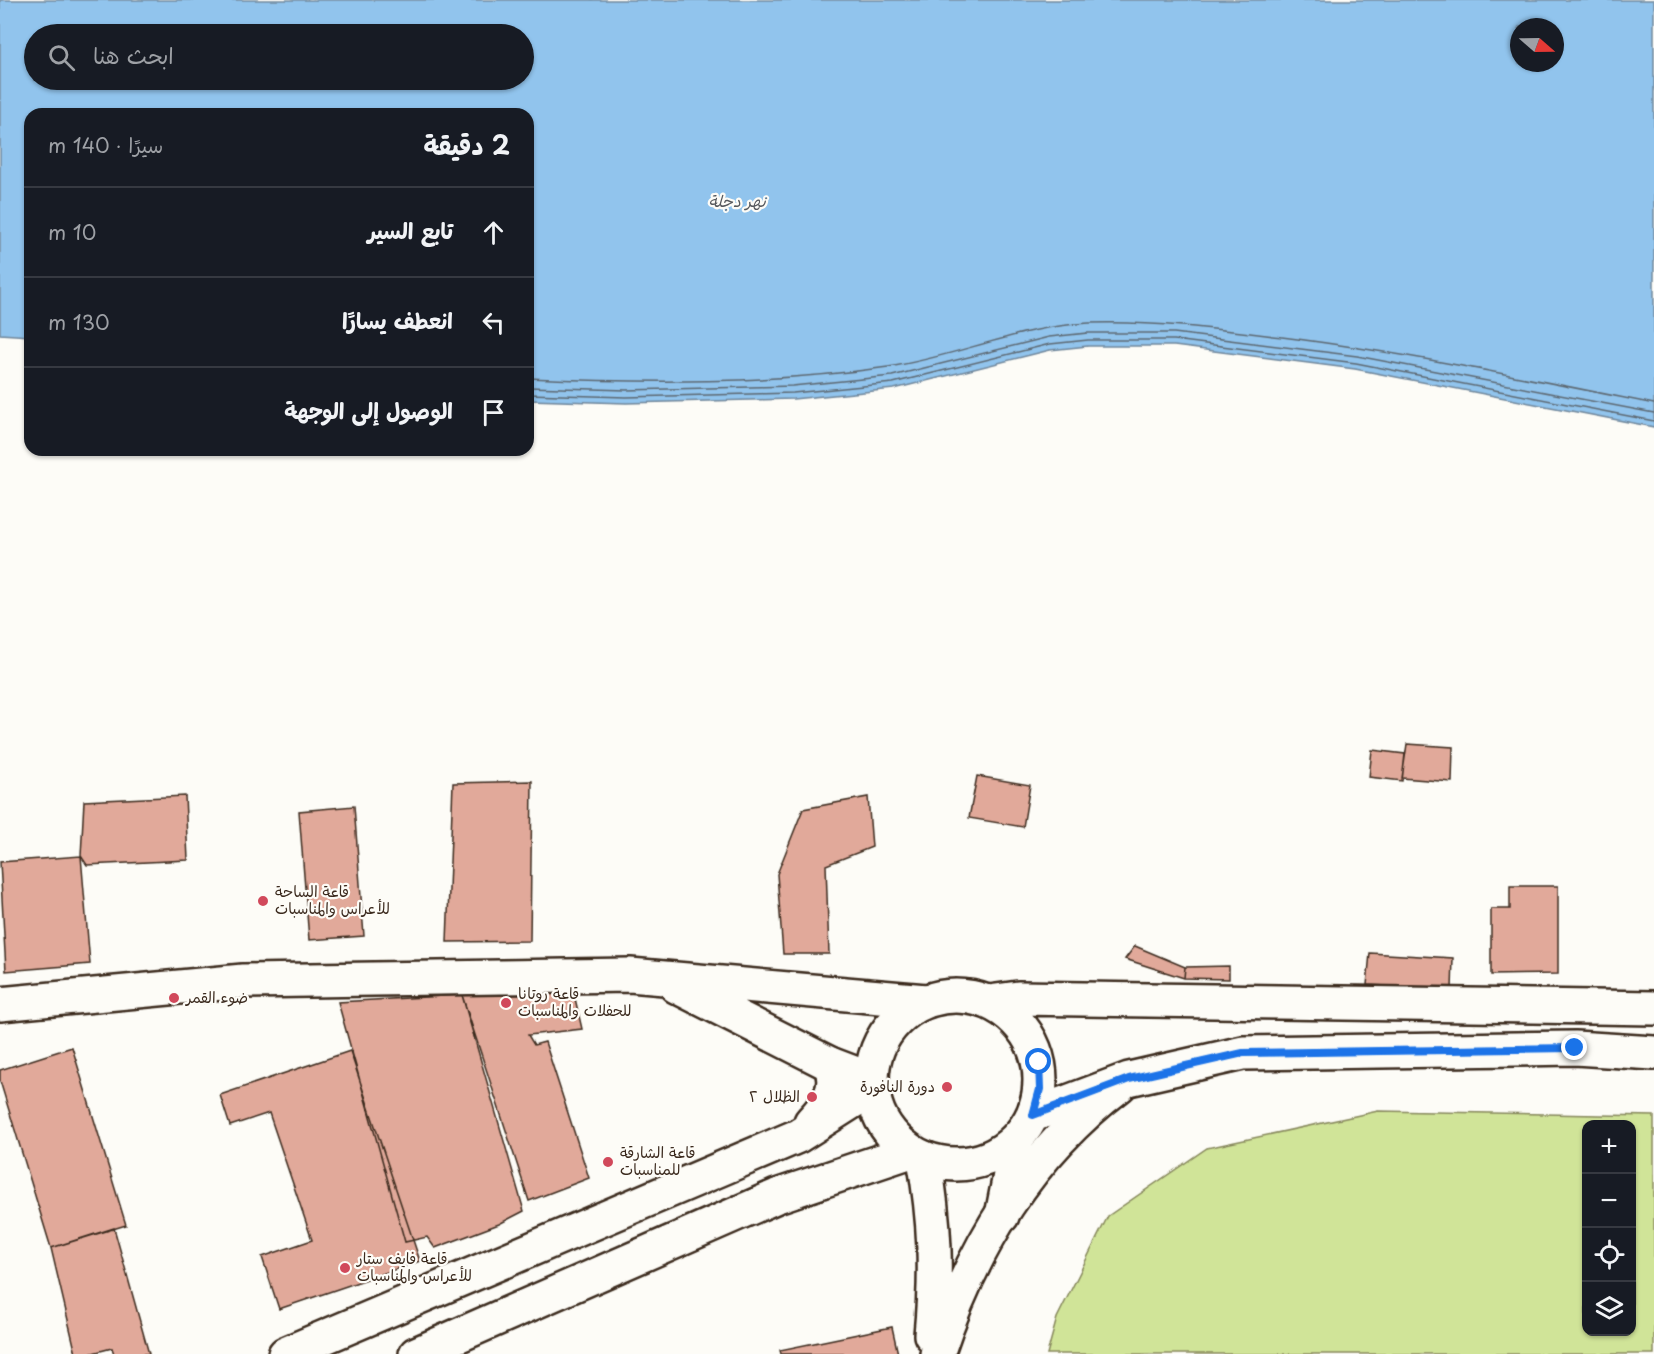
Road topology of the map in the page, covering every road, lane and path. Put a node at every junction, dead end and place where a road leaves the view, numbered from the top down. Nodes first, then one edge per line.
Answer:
1 (658, 977) junction
2 (926, 1001) junction
3 (989, 1002) junction
4 (0, 1004) edge
5 (1654, 1008) edge
6 (1654, 1053) edge
7 (830, 1064) junction
8 (1129, 1079) junction
9 (872, 1085) junction
10 (1025, 1127) junction
11 (798, 1136) junction
12 (917, 1155) junction
13 (1002, 1216) junction
14 (285, 1354) edge
15 (416, 1354) edge
16 (929, 1354) edge
17 (937, 1354) edge

1 - 2 main road
1 - 4 main road
1 - 7 main road
2 - 3 main road
2 - 9 main road
3 - 5 main road
3 - 10 main road
6 - 8 main road
7 - 9 main road
7 - 11 main road
8 - 10 main road
8 - 13 main road
9 - 11 main road
9 - 12 main road
10 - 12 main road
10 - 13 main road
11 - 14 main road
12 - 15 main road
12 - 16 main road
13 - 17 main road

